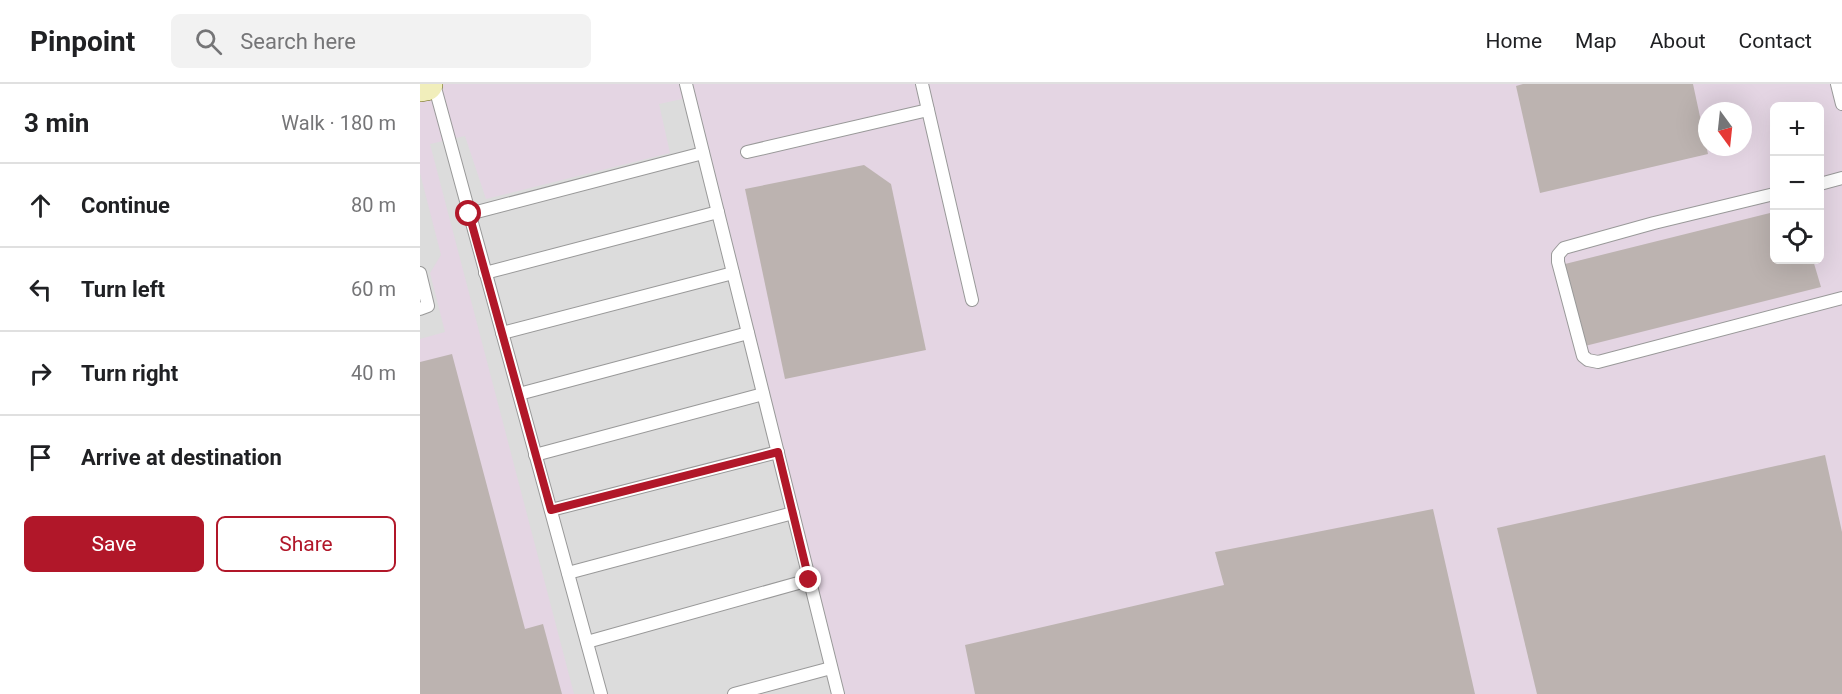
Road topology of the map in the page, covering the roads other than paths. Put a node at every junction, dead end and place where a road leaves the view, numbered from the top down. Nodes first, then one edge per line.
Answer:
1 (426, 84) edge
2 (434, 84) edge
3 (686, 84) edge
4 (922, 84) edge
5 (1837, 84) edge
6 (420, 85) edge
7 (1842, 104) edge
8 (928, 110) junction
9 (747, 152) dead end
10 (703, 153) junction
11 (1842, 178) edge
12 (1824, 183) edge
13 (1770, 195) edge
14 (718, 212) junction
15 (469, 214) junction
16 (420, 273) edge
17 (485, 273) junction
18 (733, 273) junction
19 (1842, 298) edge
20 (972, 300) dead end
21 (420, 309) edge
22 (502, 333) junction
23 (748, 333) junction
24 (519, 394) junction
25 (763, 394) junction
26 (778, 452) junction
27 (535, 455) junction
28 (551, 510) junction
29 (793, 513) junction
30 (568, 573) junction
31 (809, 580) junction
32 (587, 642) junction
33 (831, 668) junction
34 (601, 694) edge
35 (734, 694) edge
36 (838, 694) edge

1 - 6 street
2 - 15 lane
3 - 10 lane
4 - 8 lane
5 - 7 lane
8 - 9 lane
8 - 20 lane
10 - 14 lane
10 - 15 lane
11 - 12 lane
13 - 19 lane
14 - 17 lane
14 - 18 lane
15 - 17 lane
16 - 21 lane
17 - 22 lane
18 - 22 lane
18 - 23 lane
22 - 24 lane
23 - 24 lane
23 - 25 lane
24 - 27 lane
25 - 26 lane
25 - 27 lane
26 - 28 lane
26 - 29 lane
27 - 28 lane
28 - 30 lane
29 - 30 lane
29 - 31 lane
30 - 32 lane
31 - 32 lane
31 - 33 lane
32 - 34 lane
33 - 35 lane
33 - 36 lane

